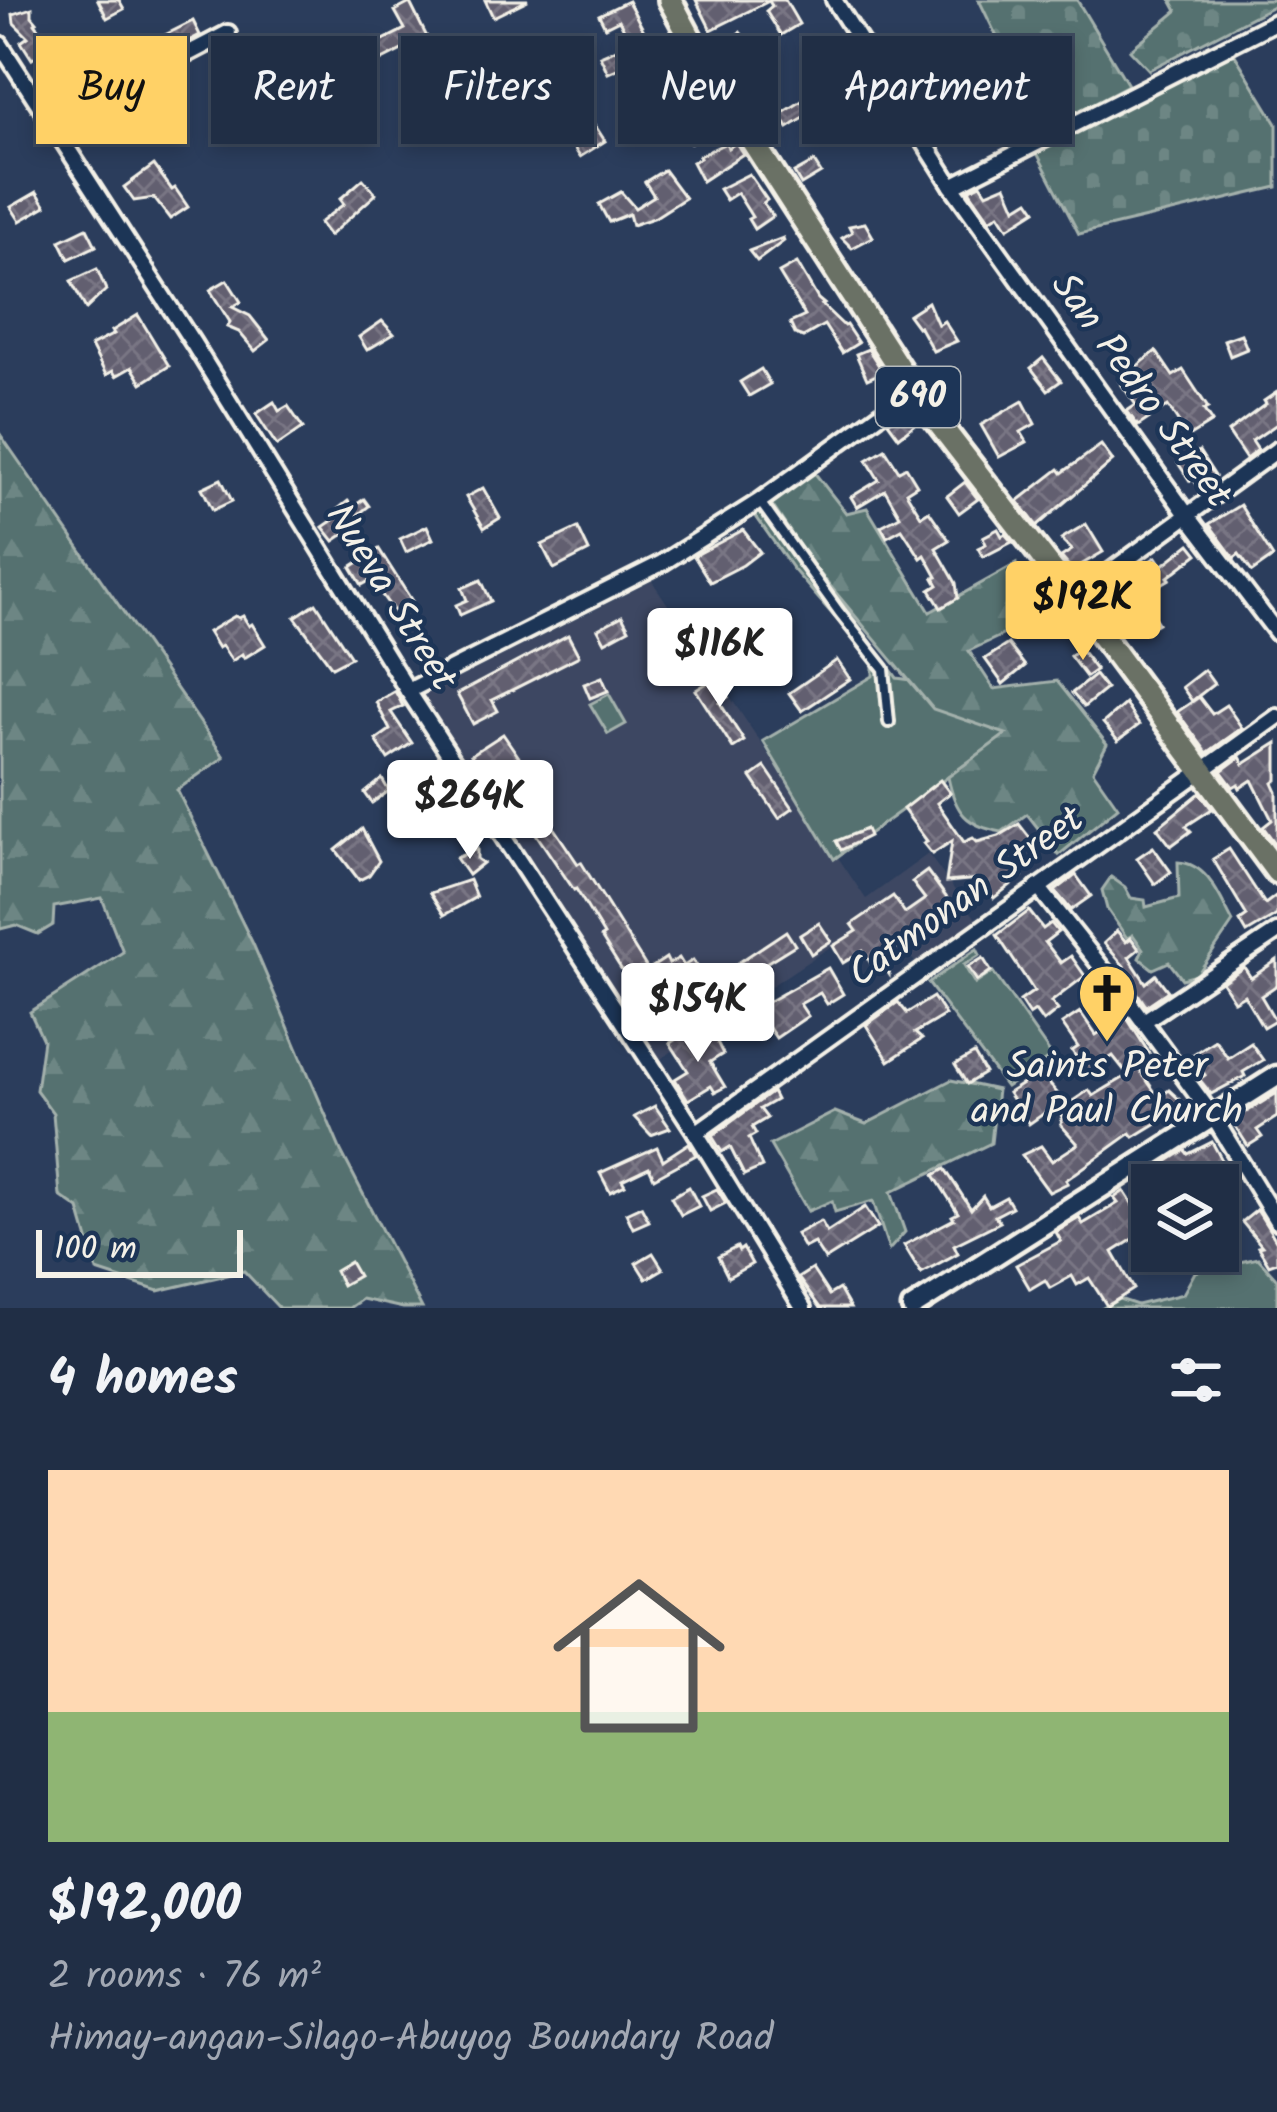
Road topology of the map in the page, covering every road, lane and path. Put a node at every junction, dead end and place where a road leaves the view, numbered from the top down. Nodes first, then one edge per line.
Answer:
1 (670, 0) edge
2 (834, 0) edge
3 (1277, 21) edge
4 (228, 33) dead end
5 (0, 44) edge
6 (187, 56) edge
7 (36, 100) edge
8 (65, 144) edge
9 (952, 186) junction
10 (913, 390) junction
11 (1277, 450) edge
12 (760, 501) junction
13 (1188, 516) junction
14 (1074, 598) junction
15 (1277, 633) edge
16 (408, 691) junction
17 (1277, 717) edge
18 (890, 722) dead end
19 (1201, 771) junction
20 (1277, 872) edge
21 (1038, 887) junction
22 (1277, 932) edge
23 (1144, 1021) junction
24 (1277, 1076) edge
25 (1214, 1118) junction
26 (695, 1132) junction
27 (1277, 1221) edge
28 (803, 1308) edge
29 (912, 1308) edge

1 - 10 main road, 690
2 - 9 street, San Pedro Street
3 - 9 street
4 - 6 street
5 - 7 street, Nueva Street
8 - 16 street, Nueva Street
9 - 13 street, San Pedro Street
10 - 12 street
10 - 14 main road, 690
11 - 13 street
12 - 16 street
12 - 18 lane
13 - 14 street
13 - 15 street, San Pedro Street
14 - 19 main road, 690
16 - 26 street, Nueva Street
17 - 19 street, Catmonan Street
19 - 20 main road, 690
19 - 21 street, Catmonan Street
21 - 23 street
21 - 26 street, Catmonan Street
22 - 23 street
23 - 25 street
24 - 25 street
25 - 27 street
25 - 29 street
26 - 28 street, Nueva Street

